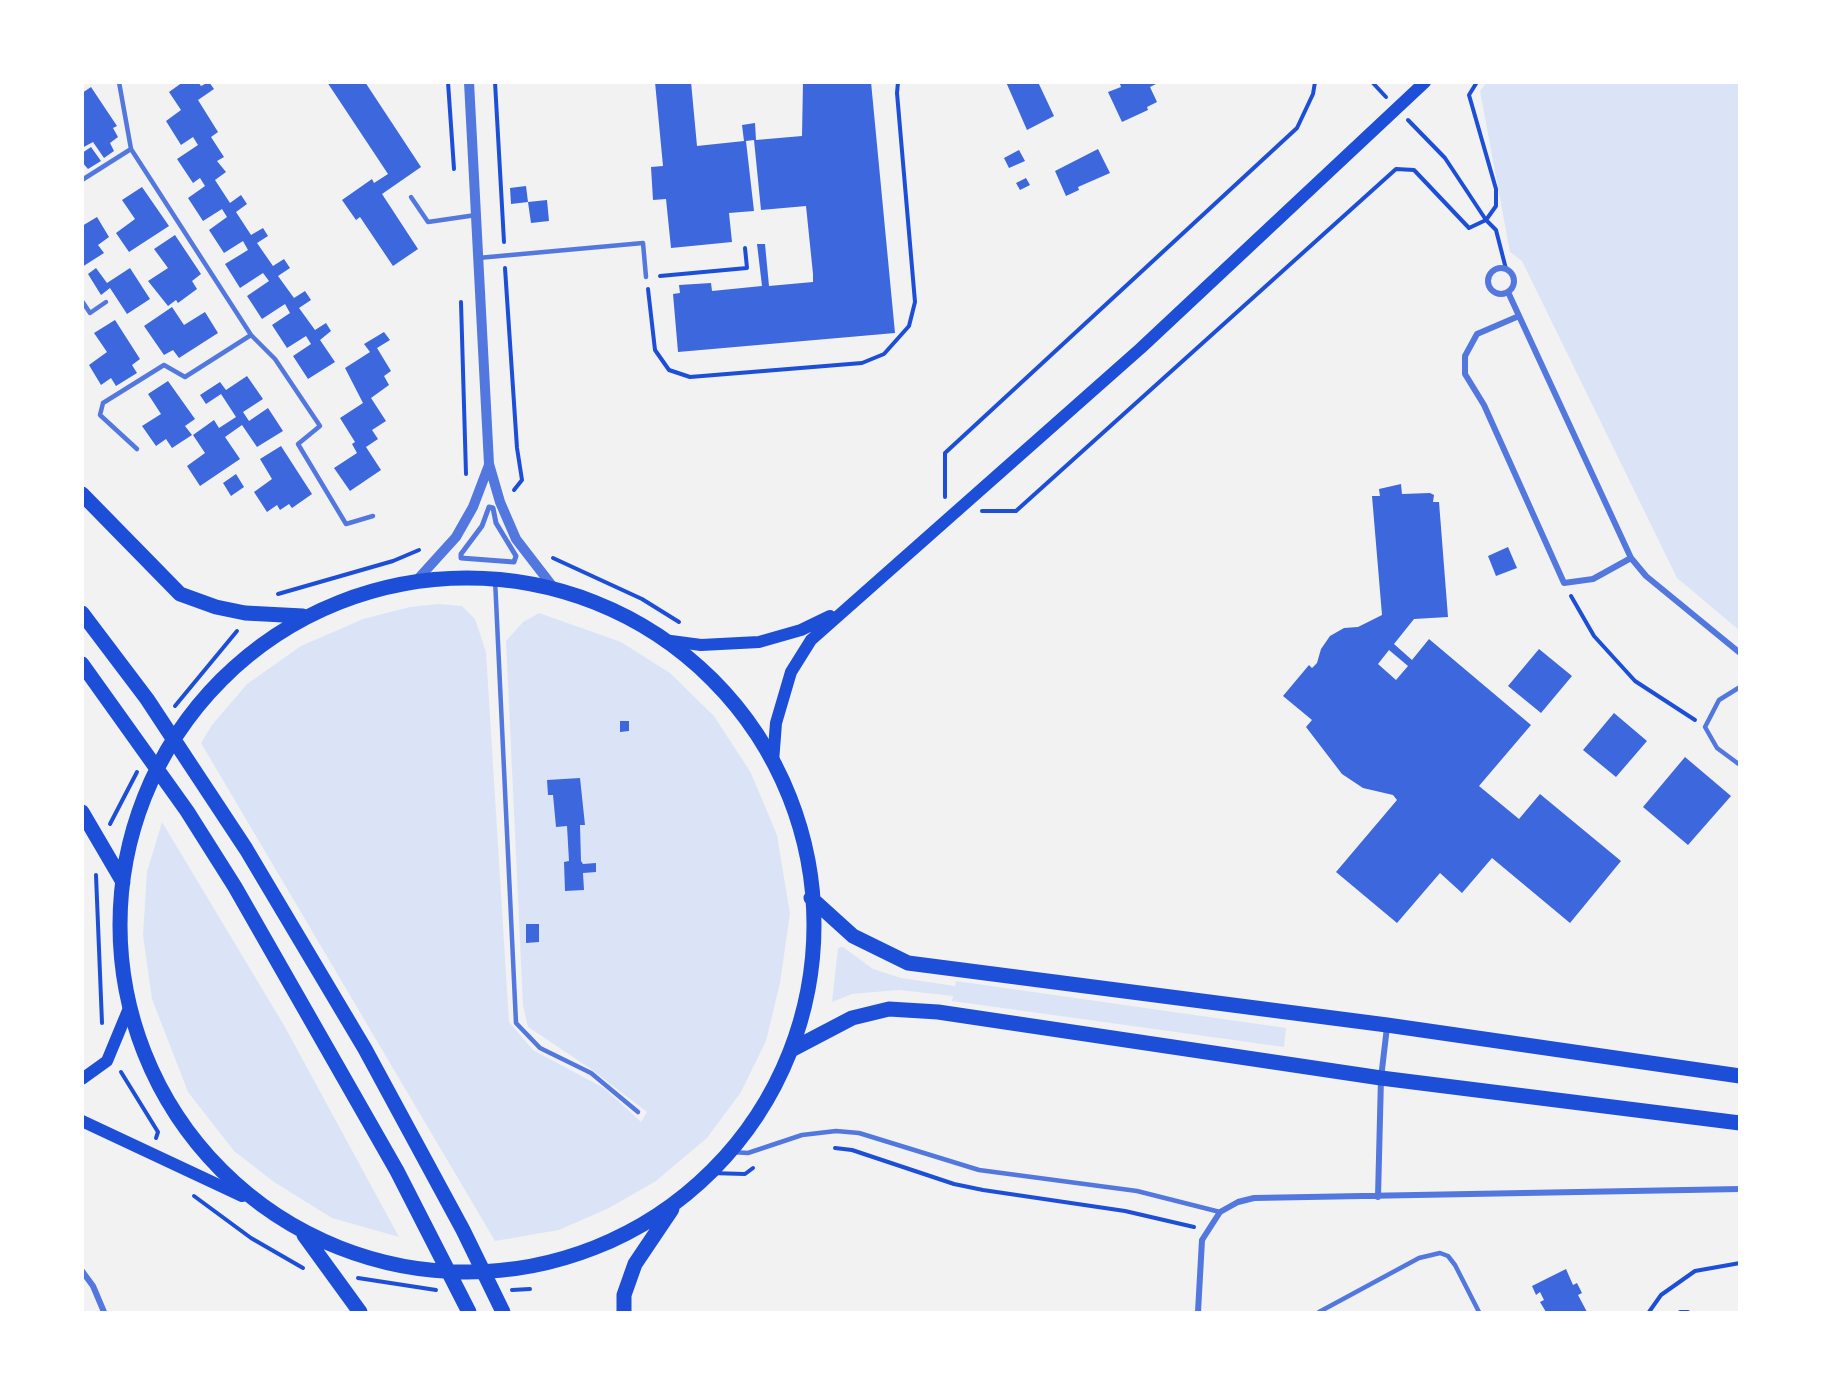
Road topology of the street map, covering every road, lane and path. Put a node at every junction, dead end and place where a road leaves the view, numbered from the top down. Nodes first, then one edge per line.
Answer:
1 (119, 82) edge
2 (448, 82) edge
3 (470, 82) edge
4 (495, 82) edge
5 (898, 82) edge
6 (1316, 82) edge
7 (1372, 82) edge
8 (1425, 82) edge
9 (1477, 82) edge
10 (1388, 99) dead end
11 (1405, 116) dead end
12 (131, 149) junction
13 (454, 171) dead end
14 (82, 180) edge
15 (411, 197) dead end
16 (476, 215) junction
17 (1486, 220) junction
18 (745, 248) dead end
19 (505, 255) junction
20 (478, 258) junction
21 (1506, 269) junction
22 (646, 277) junction
23 (1508, 292) junction
24 (461, 300) dead end
25 (82, 301) edge
26 (106, 303) dead end
27 (1519, 316) junction
28 (251, 335) junction
29 (136, 449) dead end
30 (489, 464) junction
31 (466, 476) dead end
32 (82, 494) edge
33 (511, 494) dead end
34 (941, 504) dead end
35 (493, 508) joint
36 (984, 512) dead end
37 (373, 516) dead end
38 (427, 546) dead end
39 (544, 549) dead end
40 (1631, 558) junction
41 (495, 579) junction
42 (417, 580) junction
43 (1564, 582) junction
44 (553, 587) junction
45 (267, 597) dead end
46 (842, 610) junction
47 (82, 613) edge
48 (244, 613) junction
49 (303, 616) junction
50 (684, 624) dead end
51 (670, 641) junction
52 (1740, 653) edge
53 (82, 664) edge
54 (1740, 687) edge
55 (179, 700) dead end
56 (1705, 727) junction
57 (773, 762) junction
58 (1740, 765) edge
59 (133, 781) dead end
60 (82, 812) edge
61 (96, 832) junction
62 (95, 871) dead end
63 (123, 882) junction
64 (811, 898) junction
65 (129, 1008) junction
66 (1387, 1026) junction
67 (102, 1028) dead end
68 (791, 1050) junction
69 (107, 1061) junction
70 (1740, 1076) edge
71 (1381, 1078) junction
72 (82, 1079) edge
73 (638, 1112) dead end
74 (82, 1121) edge
75 (1740, 1123) edge
76 (824, 1148) dead end
77 (731, 1152) junction
78 (153, 1153) junction
79 (764, 1164) dead end
80 (710, 1173) junction
81 (1740, 1189) edge
82 (186, 1190) dead end
83 (242, 1196) junction
84 (1378, 1197) junction
85 (674, 1205) junction
86 (1220, 1212) junction
87 (1191, 1225) dead end
88 (304, 1235) junction
89 (1740, 1263) edge
90 (82, 1271) edge
91 (311, 1273) dead end
92 (342, 1284) junction
93 (419, 1289) dead end
94 (104, 1312) edge
95 (360, 1312) edge
96 (469, 1312) edge
97 (503, 1312) edge
98 (624, 1312) edge
99 (1198, 1312) edge
100 (1319, 1312) edge
101 (1479, 1312) edge
102 (1649, 1312) edge
103 (1680, 1312) edge
104 (1688, 1312) edge

1 - 12 lane
2 - 13 path
3 - 16 street
4 - 19 path
5 - 22 path
6 - 34 path
7 - 10 path
8 - 46 main road
9 - 17 path
11 - 17 path
12 - 14 lane
12 - 28 lane
15 - 16 lane
16 - 20 street
17 - 21 path
17 - 36 path
18 - 22 path
19 - 20 lane
19 - 22 lane
19 - 33 path
20 - 30 street
21 - 23 street
21 - 23 street
23 - 27 street
24 - 31 path
25 - 26 lane
27 - 40 street
27 - 43 street
28 - 29 lane
28 - 37 lane
30 - 42 street
30 - 44 street
32 - 48 main road
35 - 35 street
38 - 45 path
39 - 50 path
40 - 43 street
40 - 52 street
41 - 42 main road
41 - 44 main road
41 - 73 lane
42 - 49 main road
43 - 56 path
44 - 51 main road
46 - 51 main road
46 - 57 main road
47 - 97 main road
48 - 49 main road
48 - 55 path
49 - 63 main road
51 - 57 main road
53 - 96 main road
54 - 56 lane
56 - 58 lane
57 - 64 main road
59 - 61 path
60 - 61 main road
61 - 63 main road
62 - 67 path
63 - 65 main road
64 - 66 main road
64 - 68 main road
65 - 69 main road
65 - 83 main road
66 - 70 main road
66 - 71 street
68 - 71 main road
68 - 77 main road
69 - 72 main road
69 - 78 path
71 - 75 main road
71 - 84 street
74 - 78 main road
76 - 87 path
77 - 80 main road
77 - 86 lane
78 - 83 main road
79 - 80 path
80 - 85 main road
81 - 84 street
82 - 91 path
83 - 88 main road
84 - 86 street
85 - 88 main road
85 - 98 main road
86 - 99 street
88 - 92 main road
89 - 102 path
90 - 94 street
92 - 93 path
92 - 95 main road
100 - 101 lane
103 - 104 path

